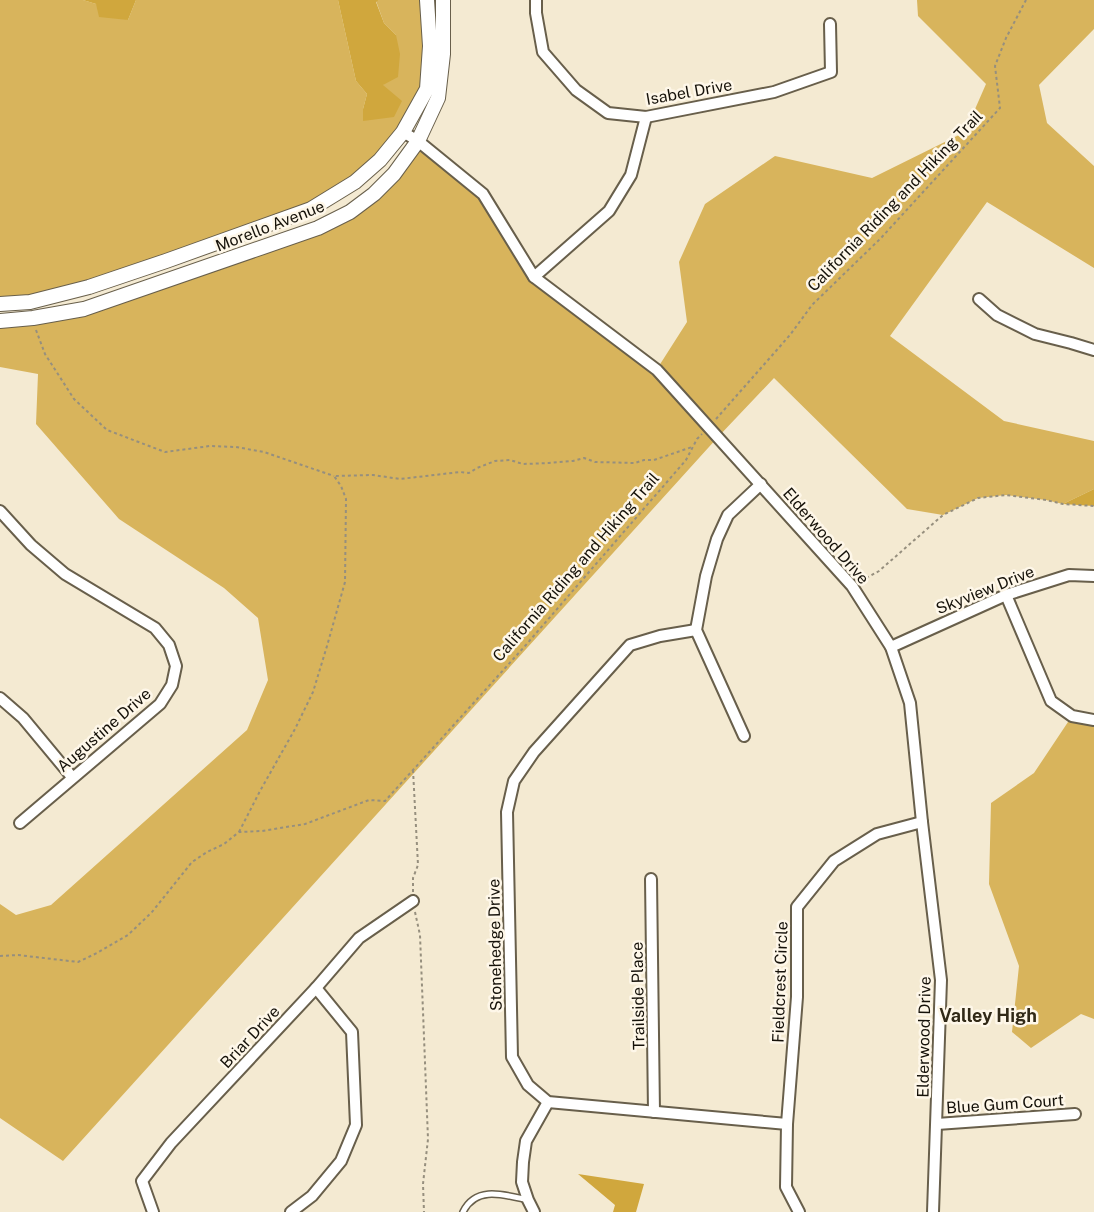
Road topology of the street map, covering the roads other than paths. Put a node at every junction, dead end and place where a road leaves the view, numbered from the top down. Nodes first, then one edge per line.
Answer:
1 (427, 0) edge
2 (443, 0) edge
3 (536, 0) edge
4 (830, 24) dead end
5 (646, 117) junction
6 (403, 132) junction
7 (418, 141) junction
8 (534, 277) junction
9 (979, 299) dead end
10 (0, 304) edge
11 (0, 321) edge
12 (1094, 350) edge
13 (761, 484) junction
14 (0, 511) edge
15 (1094, 576) edge
16 (1006, 595) junction
17 (696, 630) junction
18 (891, 647) junction
19 (0, 698) edge
20 (1094, 720) edge
21 (744, 736) dead end
22 (72, 777) junction
23 (922, 822) junction
24 (20, 823) dead end
25 (651, 879) dead end
26 (413, 901) road end
27 (316, 988) junction
28 (548, 1102) junction
29 (654, 1112) junction
30 (1075, 1114) dead end
31 (787, 1124) junction
32 (937, 1124) junction
33 (528, 1200) junction
34 (153, 1212) edge
35 (291, 1212) edge
36 (463, 1212) edge
37 (534, 1212) edge
38 (799, 1212) edge
39 (933, 1212) edge

1 - 6 street, Morello Avenue
2 - 7 street, Morello Avenue
3 - 5 street, Isabel Drive
4 - 5 street, Isabel Drive
5 - 8 street
6 - 7 street, Elderwood Drive
6 - 10 street, Morello Avenue
7 - 8 street, Elderwood Drive
7 - 11 street, Morello Avenue
8 - 13 street, Elderwood Drive
9 - 12 street
13 - 17 street
13 - 18 street, Elderwood Drive
14 - 22 street, Augustine Drive
15 - 16 street, Skyview Drive
16 - 18 street, Skyview Drive
16 - 20 street
17 - 21 street
17 - 28 street, Stonehedge Drive
18 - 23 street, Elderwood Drive
19 - 22 street
22 - 24 street, Augustine Drive
23 - 31 street, Fieldcrest Circle
23 - 32 street, Elderwood Drive
25 - 29 street, Trailside Place
26 - 27 street, Briar Drive
27 - 34 street, Briar Drive
27 - 35 street
28 - 29 street
28 - 33 street
29 - 31 street
30 - 32 street, Blue Gum Court
31 - 38 street, Fieldcrest Circle
32 - 39 street, Elderwood Drive
33 - 36 lane
33 - 37 street

